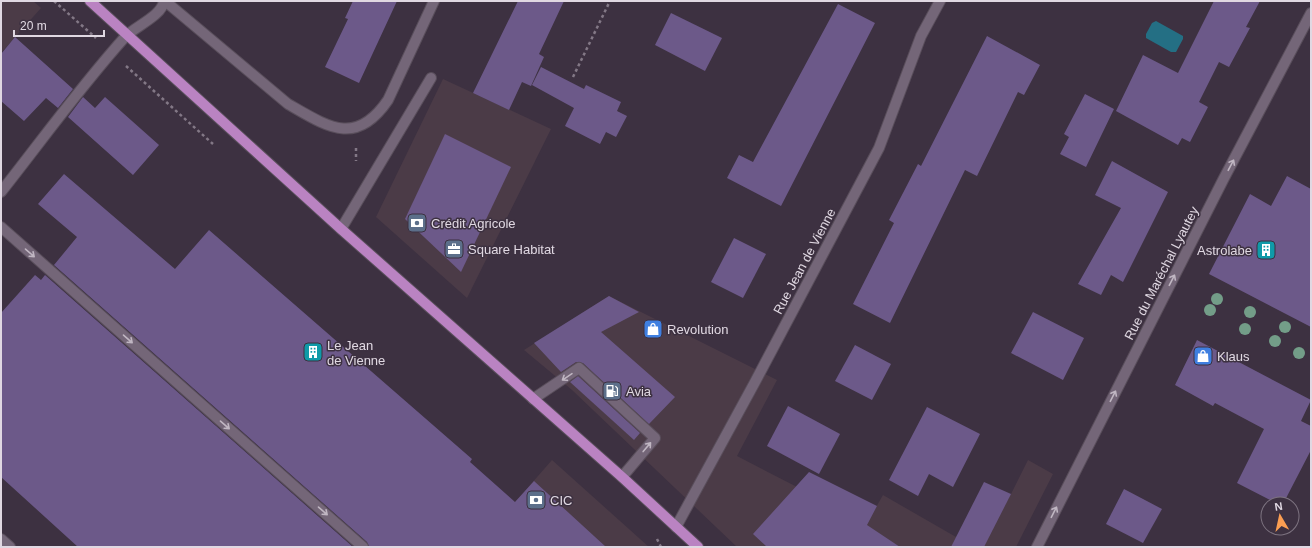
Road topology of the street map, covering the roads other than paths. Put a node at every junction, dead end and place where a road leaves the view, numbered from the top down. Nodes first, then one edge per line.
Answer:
1 (90, 1) edge
2 (165, 1) edge
3 (434, 1) edge
4 (940, 1) edge
5 (1311, 13) edge
6 (127, 36) junction
7 (431, 78) dead end
8 (1, 192) edge
9 (1, 227) edge
10 (341, 229) junction
11 (533, 399) junction
12 (622, 477) junction
13 (676, 527) junction
14 (1, 539) edge
15 (10, 547) edge
16 (363, 547) edge
17 (698, 547) edge
18 (1037, 547) edge

1 - 6 main road
2 - 3 street
2 - 6 street
4 - 13 street, Rue Jean de Vienne
18 -> 5 street, Rue du Maréchal Lyautey
6 - 8 street
6 - 10 main road
7 - 10 street
9 -> 16 street
10 - 11 main road
11 - 12 main road
12 -> 11 street
12 - 13 main road
13 - 17 main road
14 - 15 street

